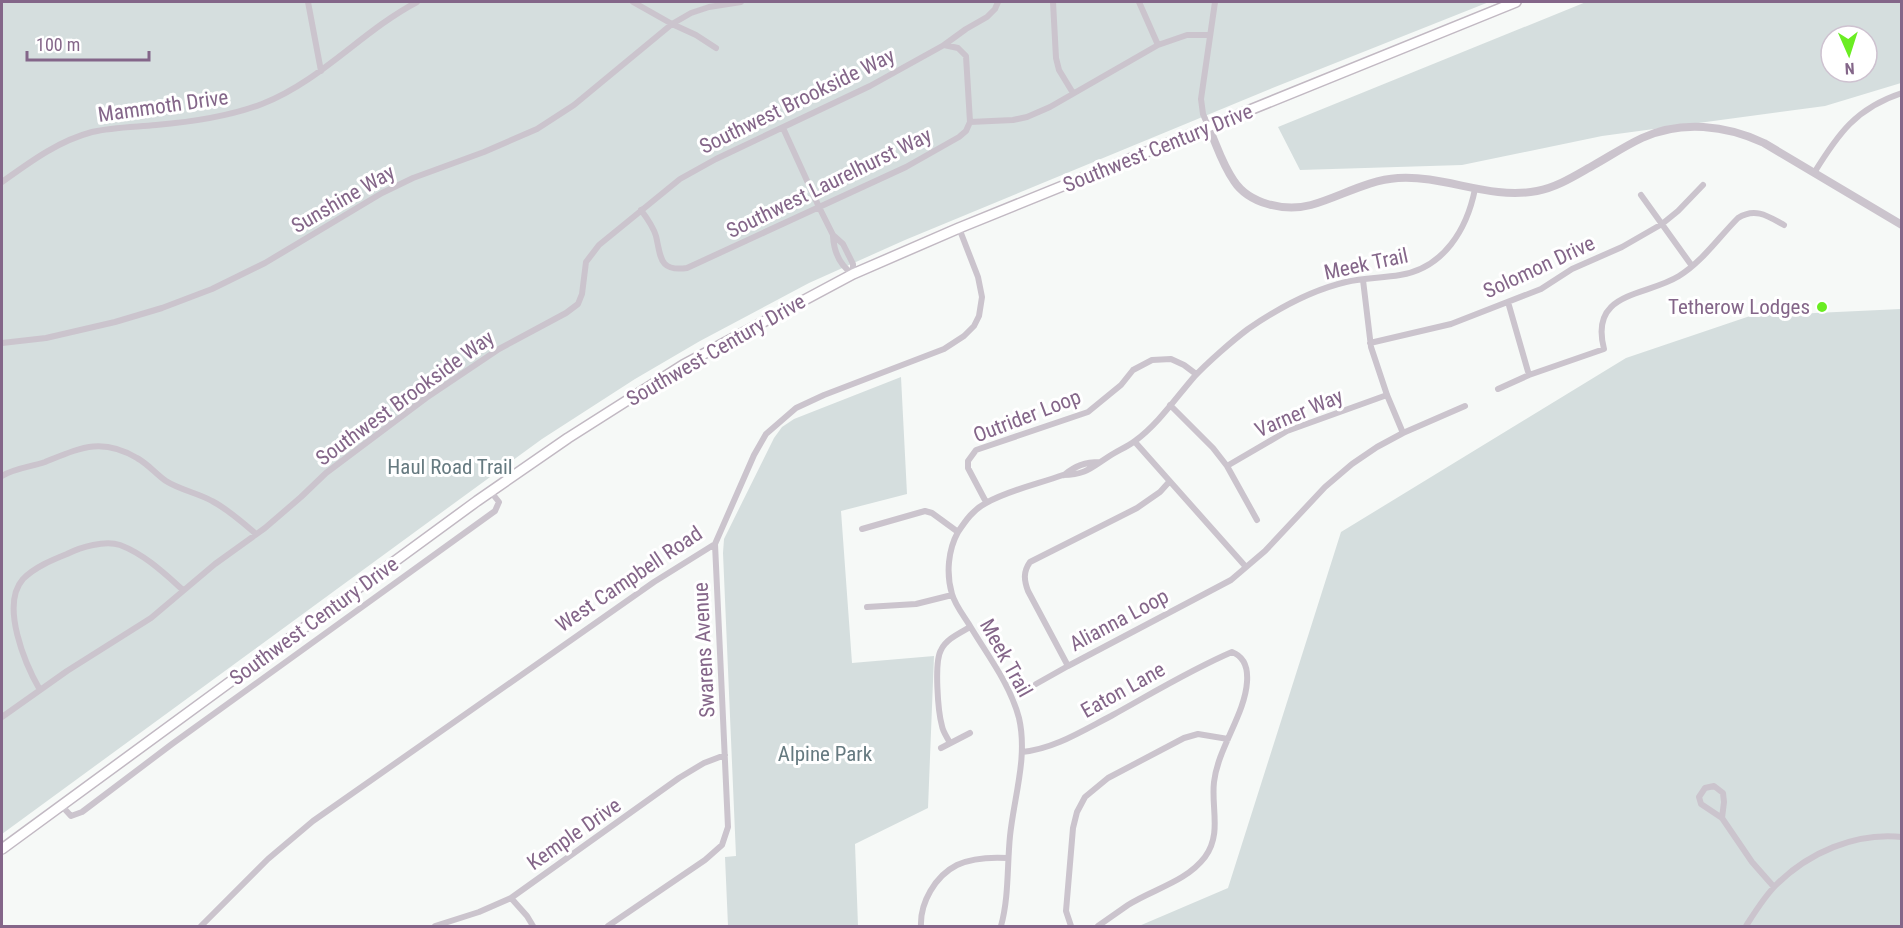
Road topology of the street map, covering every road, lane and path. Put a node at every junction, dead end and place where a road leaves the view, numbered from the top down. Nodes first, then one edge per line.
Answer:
1 (308, 2) edge
2 (417, 2) edge
3 (633, 2) edge
4 (741, 2) edge
5 (998, 2) edge
6 (1053, 2) edge
7 (1139, 2) edge
8 (1215, 2) edge
9 (1516, 2) edge
10 (672, 24) junction
11 (1210, 35) junction
12 (945, 45) junction
13 (1158, 45) junction
14 (716, 48) dead end
15 (321, 70) junction
16 (1073, 93) junction
17 (1902, 93) edge
18 (970, 122) junction
19 (783, 128) junction
20 (1209, 128) junction
21 (1814, 173) junction
22 (2, 182) edge
23 (1703, 185) dead end
24 (1475, 189) junction
25 (1641, 195) dead end
26 (819, 207) junction
27 (641, 210) junction
28 (1662, 224) junction
29 (1784, 225) dead end
30 (1902, 225) edge
31 (959, 228) junction
32 (833, 235) junction
33 (1692, 266) junction
34 (853, 274) junction
35 (1363, 280) junction
36 (1508, 302) junction
37 (2, 343) edge
38 (1371, 343) junction
39 (1196, 374) junction
40 (1529, 375) junction
41 (1498, 389) dead end
42 (1387, 395) junction
43 (1170, 405) junction
44 (1465, 406) dead end
45 (1402, 433) junction
46 (1135, 442) junction
47 (1227, 466) junction
48 (2, 476) edge
49 (1169, 482) junction
50 (491, 492) junction
51 (986, 502) junction
52 (1257, 520) dead end
53 (862, 529) dead end
54 (958, 532) junction
55 (256, 534) junction
56 (715, 544) junction
57 (1246, 567) junction
58 (183, 590) junction
59 (952, 595) junction
60 (867, 607) dead end
61 (970, 627) junction
62 (1068, 666) junction
63 (1036, 684) dead end
64 (40, 690) junction
65 (2, 717) edge
66 (970, 733) dead end
67 (1228, 739) junction
68 (950, 743) junction
69 (941, 748) dead end
70 (1022, 752) junction
71 (725, 755) junction
72 (61, 806) junction
73 (1722, 818) junction
74 (1902, 837) edge
75 (2, 849) edge
76 (1008, 858) junction
77 (1774, 887) junction
78 (511, 898) junction
79 (201, 927) edge
80 (435, 927) edge
81 (533, 927) edge
82 (608, 927) edge
83 (921, 927) edge
84 (1001, 927) edge
85 (1071, 927) edge
86 (1098, 927) edge
87 (1746, 927) edge

1 - 15 street
2 - 15 street, Mammoth Drive
3 - 10 street
4 - 10 street, Sunshine Way
5 - 12 street, Southwest Brookside Way
6 - 16 street
7 - 13 street
8 - 11 street
9 - 20 main road, Southwest Century Drive
10 - 14 street
10 - 37 street, Sunshine Way
11 - 13 street
11 - 20 street
12 - 18 street
12 - 19 street, Southwest Brookside Way
13 - 16 street
15 - 22 street, Mammoth Drive
16 - 18 street
17 - 21 street
18 - 26 street, Southwest Laurelhurst Way
19 - 26 street
19 - 27 street, Southwest Brookside Way
20 - 24 street
20 - 31 main road, Southwest Century Drive
21 - 24 street
21 - 30 street
23 - 28 street, Solomon Drive
24 - 35 street, Meek Trail
25 - 28 street
26 - 27 street, Southwest Laurelhurst Way
26 - 32 street
27 - 55 street, Southwest Brookside Way
28 - 33 street
28 - 36 street, Solomon Drive
29 - 33 street
31 - 34 main road, Southwest Century Drive
31 - 56 street, West Campbell Road
32 - 34 street
32 - 34 street
33 - 40 street
34 - 50 main road, Southwest Century Drive
35 - 38 street
35 - 39 street, Meek Trail
36 - 38 street, Solomon Drive
36 - 40 street
38 - 42 street
39 - 43 street, Meek Trail
39 - 51 street, Outrider Loop
40 - 41 street
42 - 45 street
42 - 47 street, Varner Way
43 - 46 street, Meek Trail
43 - 47 street
44 - 45 street, Alianna Loop
45 - 57 street, Alianna Loop
46 - 49 street
46 - 51 street, Meek Trail
47 - 52 street
48 - 55 street
49 - 57 street
49 - 62 street, Alianna Loop
50 - 72 main road, Southwest Century Drive
50 - 72 street
51 - 54 street, Meek Trail
53 - 54 street
54 - 59 street, Meek Trail
55 - 58 street, Southwest Brookside Way
56 - 71 street, Swarens Avenue
56 - 79 street, West Campbell Road
57 - 62 street, Alianna Loop
58 - 64 street, Southwest Brookside Way
58 - 64 street
59 - 60 street
59 - 61 street, Meek Trail
61 - 68 street
61 - 70 street, Meek Trail
62 - 63 street
64 - 65 street, Southwest Brookside Way
66 - 68 street
67 - 70 street, Eaton Lane
67 - 85 street
67 - 86 street
68 - 69 street
70 - 76 street, Meek Trail
71 - 78 street, Kemple Drive
71 - 82 street, Swarens Avenue
72 - 75 main road, Southwest Century Drive
73 - 73 street
73 - 77 street
74 - 77 street
76 - 83 street
76 - 84 street, Meek Trail
77 - 87 street
78 - 80 street, Kemple Drive
78 - 81 street

